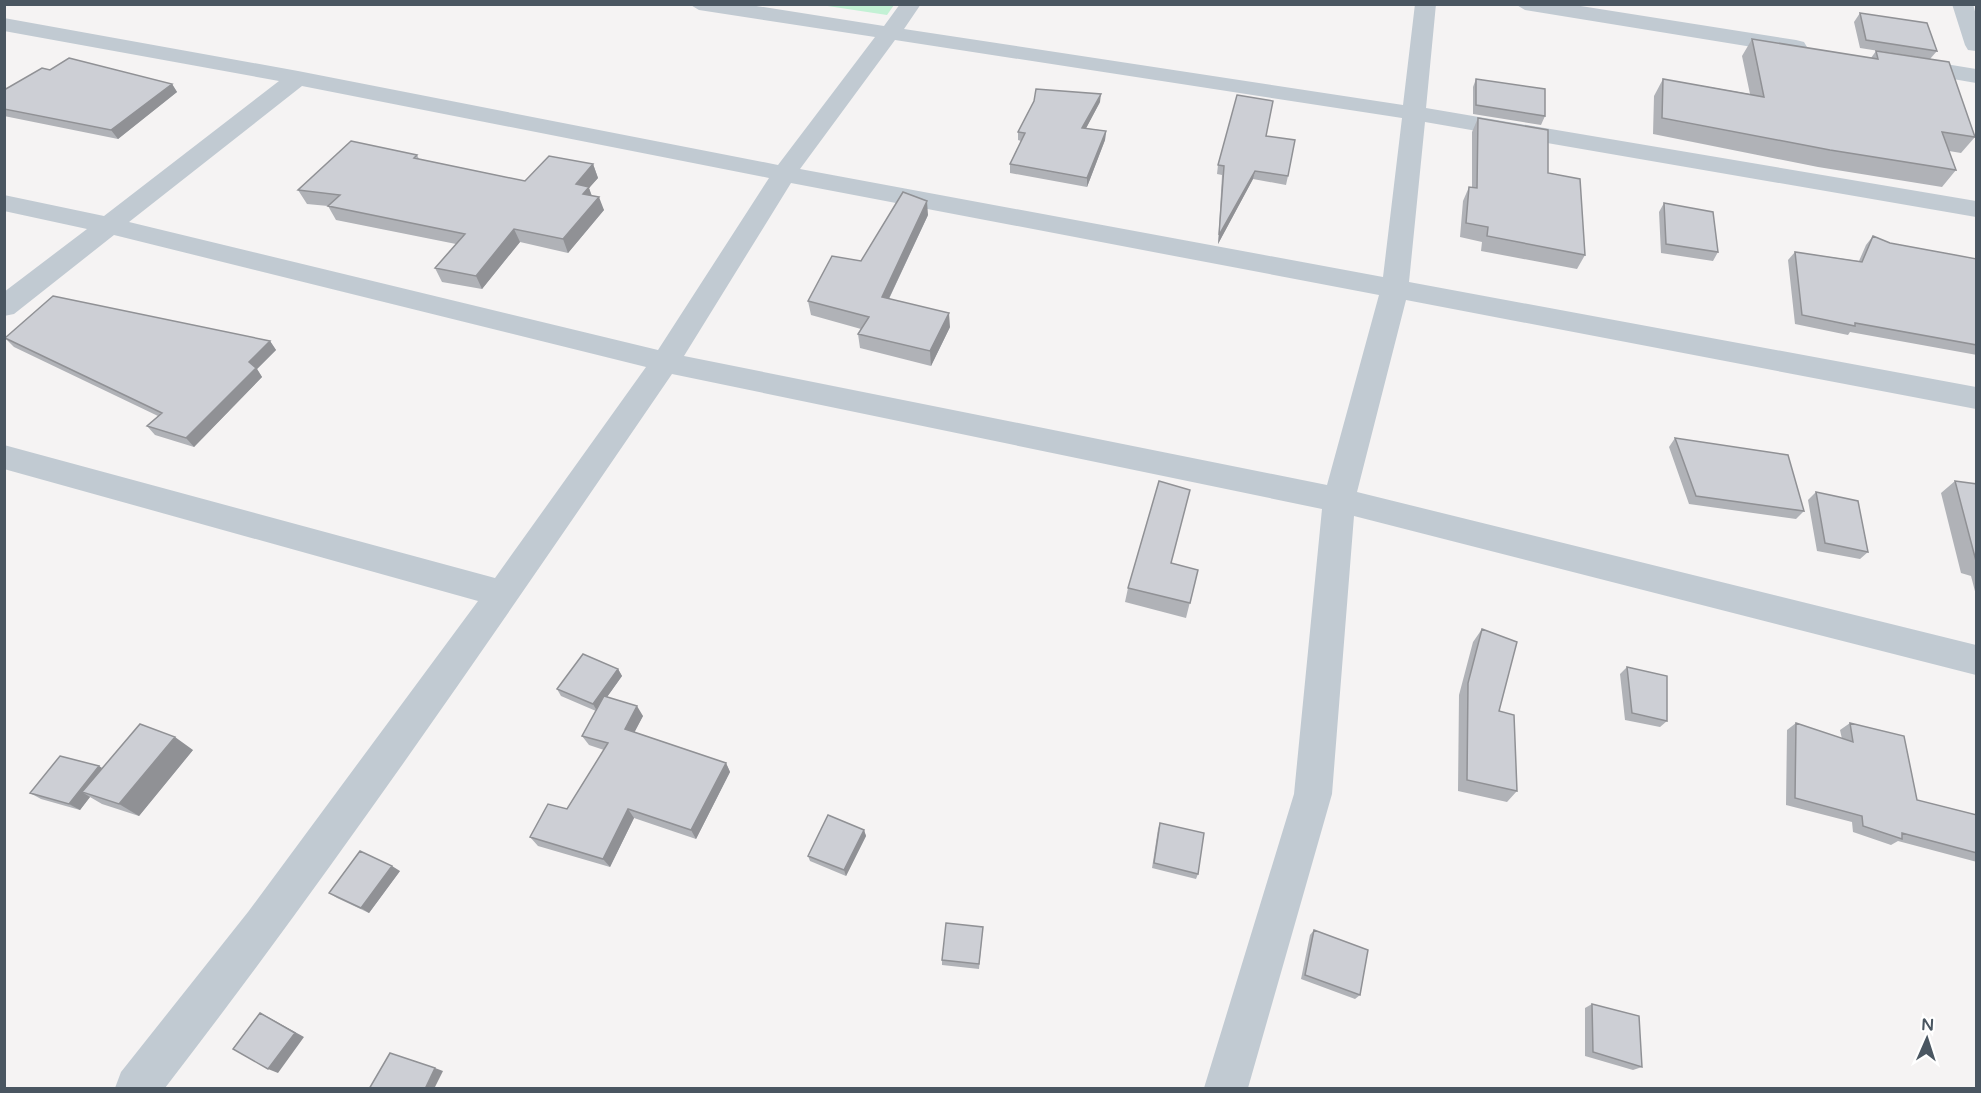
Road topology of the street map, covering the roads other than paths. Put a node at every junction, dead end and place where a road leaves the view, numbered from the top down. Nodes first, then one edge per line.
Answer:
1 (699, 4) edge
2 (911, 4) edge
3 (1426, 4) edge
4 (1525, 4) edge
5 (1962, 4) edge
6 (4, 24) edge
7 (890, 34) junction
8 (1977, 45) edge
9 (1814, 50) edge
10 (1884, 62) edge
11 (1977, 76) edge
12 (298, 78) junction
13 (1413, 113) junction
14 (784, 174) junction
15 (4, 202) edge
16 (1977, 209) edge
17 (107, 225) junction
18 (1395, 288) junction
19 (4, 307) edge
20 (664, 362) junction
21 (1977, 398) edge
22 (4, 457) edge
23 (1339, 500) junction
24 (503, 594) junction
25 (1977, 660) edge
26 (137, 1089) edge
27 (1226, 1089) edge

1 - 7 street
2 - 7 street
3 - 13 street
4 - 9 street
5 - 8 street
6 - 12 street
7 - 13 street
7 - 14 street
10 - 11 street
12 - 14 street
12 - 17 street
13 - 16 street
13 - 18 street
14 - 18 street
14 - 20 street
15 - 17 street
17 - 19 street
17 - 20 street
18 - 21 street
18 - 23 street
20 - 23 street
20 - 24 street
22 - 24 street
23 - 25 street
23 - 27 street
24 - 26 street

